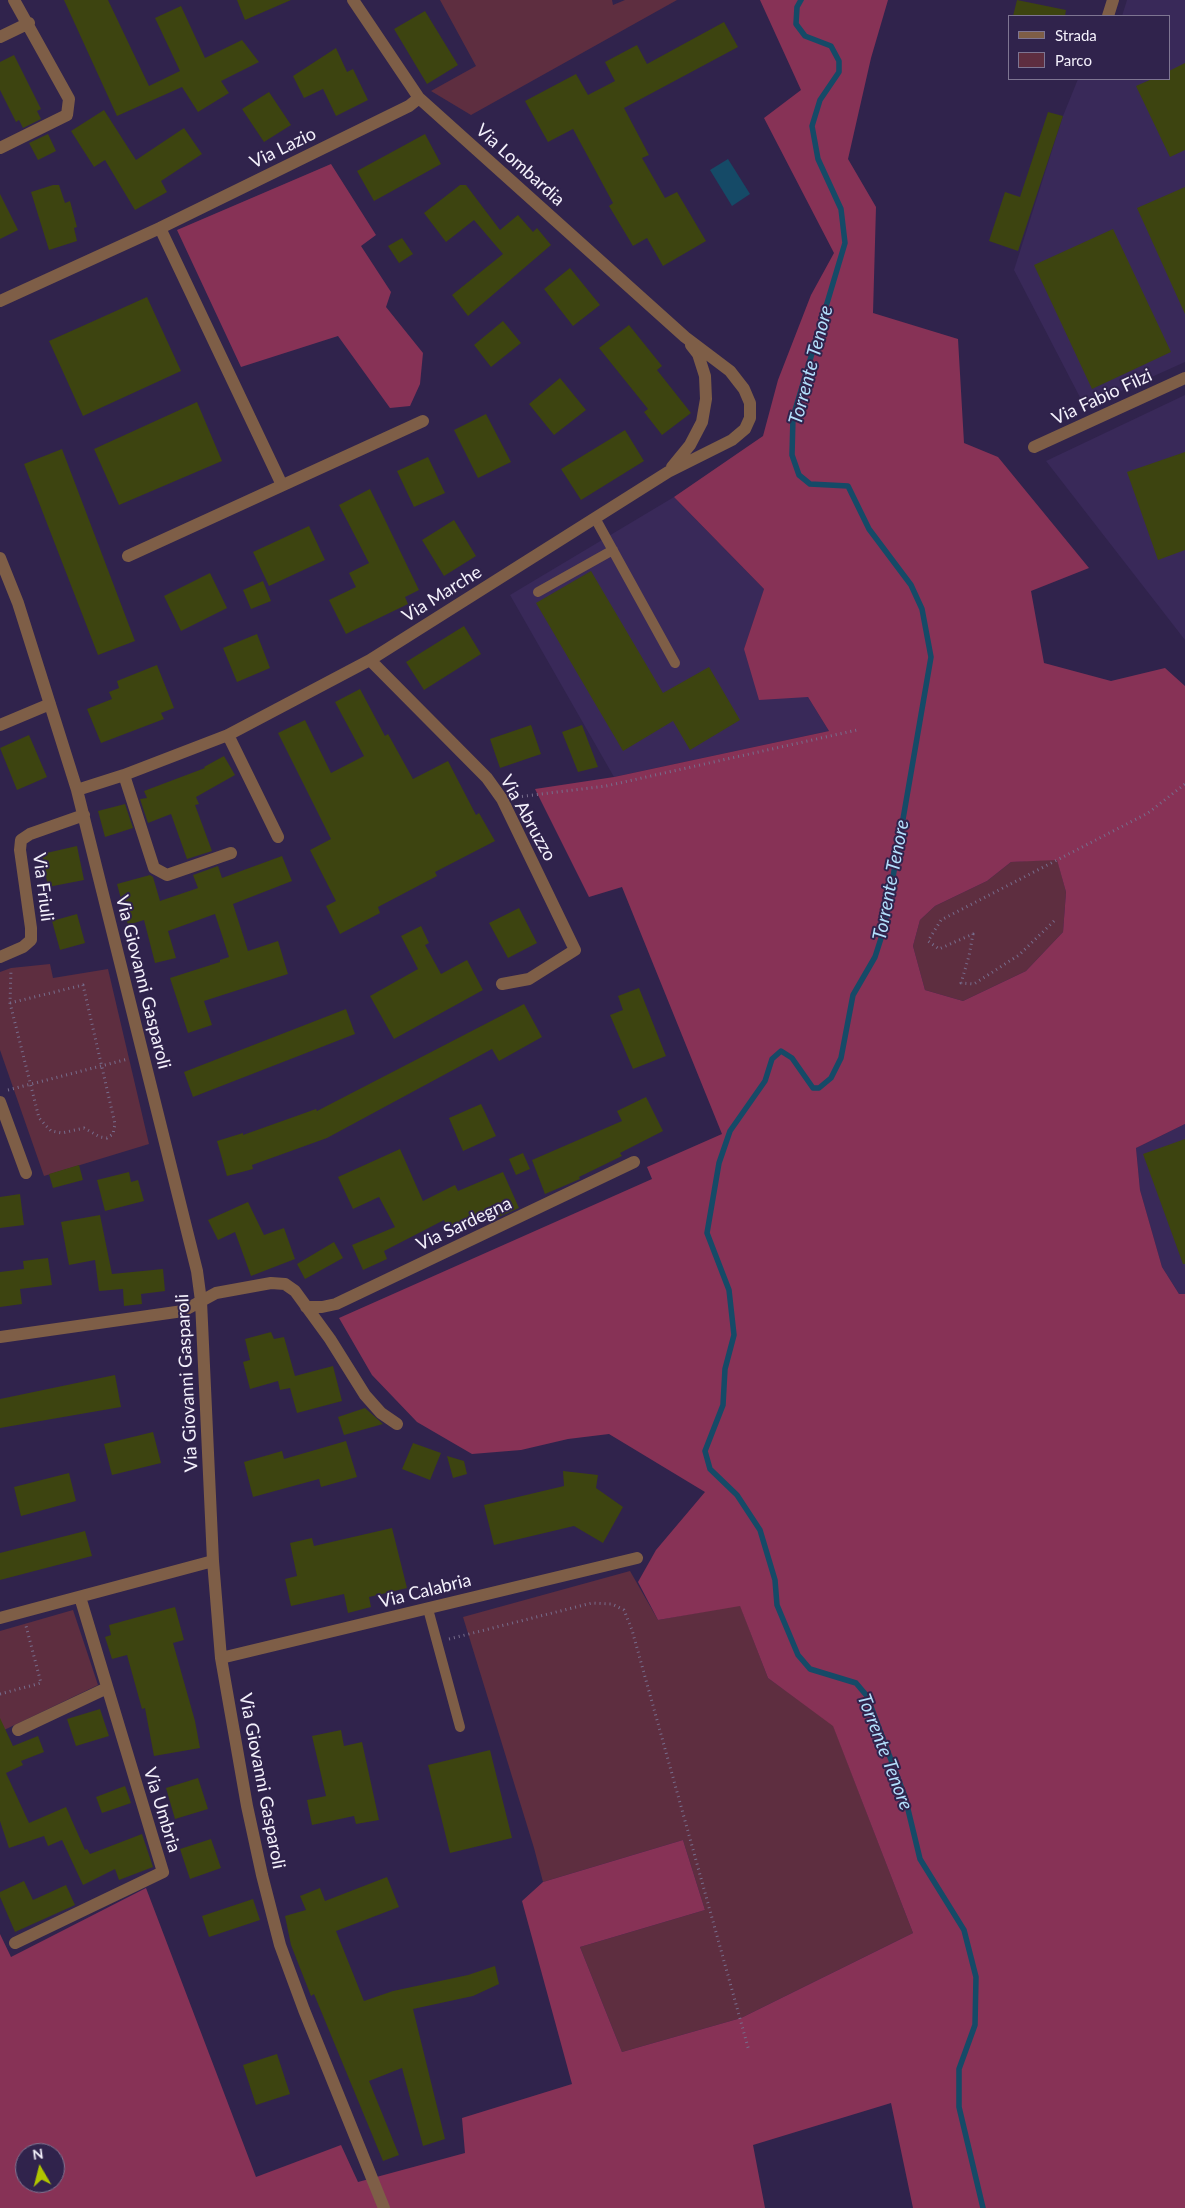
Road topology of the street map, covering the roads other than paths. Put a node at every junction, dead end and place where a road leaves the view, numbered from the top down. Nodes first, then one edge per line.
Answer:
1 (14, 0) edge
2 (353, 0) edge
3 (1113, 0) edge
4 (1108, 15) edge
5 (29, 23) junction
6 (0, 37) edge
7 (419, 98) junction
8 (0, 148) edge
9 (160, 228) junction
10 (0, 301) edge
11 (685, 337) junction
12 (1185, 378) edge
13 (423, 421) dead end
14 (1034, 448) dead end
15 (668, 472) junction
16 (282, 486) junction
17 (595, 518) junction
18 (613, 550) junction
19 (128, 556) dead end
20 (0, 558) edge
21 (538, 592) dead end
22 (370, 660) junction
23 (675, 663) dead end
24 (50, 704) junction
25 (0, 725) edge
26 (228, 735) junction
27 (124, 776) junction
28 (77, 790) junction
29 (84, 816) junction
30 (278, 837) dead end
31 (231, 853) dead end
32 (3, 956) edge
33 (502, 984) dead end
34 (0, 1102) edge
35 (634, 1162) dead end
36 (26, 1174) dead end
37 (200, 1301) junction
38 (306, 1306) junction
39 (0, 1337) edge
40 (398, 1424) dead end
41 (637, 1558) dead end
42 (214, 1561) junction
43 (80, 1597) junction
44 (428, 1609) junction
45 (0, 1618) edge
46 (221, 1658) junction
47 (107, 1688) junction
48 (460, 1727) dead end
49 (18, 1730) dead end
50 (15, 1943) dead end
51 (384, 2208) edge

1 - 5 street
2 - 7 street, Via Lombardia
3 - 4 street
5 - 6 street
5 - 8 street
7 - 9 street, Via Lazio
7 - 11 street, Via Lombardia
9 - 10 street, Via Lazio
9 - 16 street
11 - 15 street, Via Marche
11 - 15 street, Via Marche
12 - 14 street, Via Fabio Filzi
13 - 16 street
15 - 17 street, Via Marche
16 - 19 street
17 - 18 lane
17 - 22 street, Via Marche
18 - 21 lane
18 - 23 lane
20 - 24 street, Via Giovanni Gasparoli
22 - 26 street, Via Marche
22 - 33 street, Via Abruzzo
24 - 25 street
24 - 28 street, Via Giovanni Gasparoli
26 - 27 street, Via Marche
26 - 30 street
27 - 28 street, Via Marche
27 - 31 street
28 - 29 street, Via Giovanni Gasparoli
29 - 32 street, Via Friuli
29 - 37 street, Via Giovanni Gasparoli
34 - 36 street
35 - 38 street, Via Sardegna
37 - 38 street
37 - 39 street
37 - 42 street, Via Giovanni Gasparoli
38 - 40 street
41 - 44 street, Via Calabria
42 - 43 street
42 - 46 street, Via Giovanni Gasparoli
43 - 45 street
43 - 47 street, Via Umbria
44 - 46 street, Via Calabria
44 - 48 lane
46 - 51 street, Via Giovanni Gasparoli
47 - 49 street
47 - 50 street, Via Umbria

